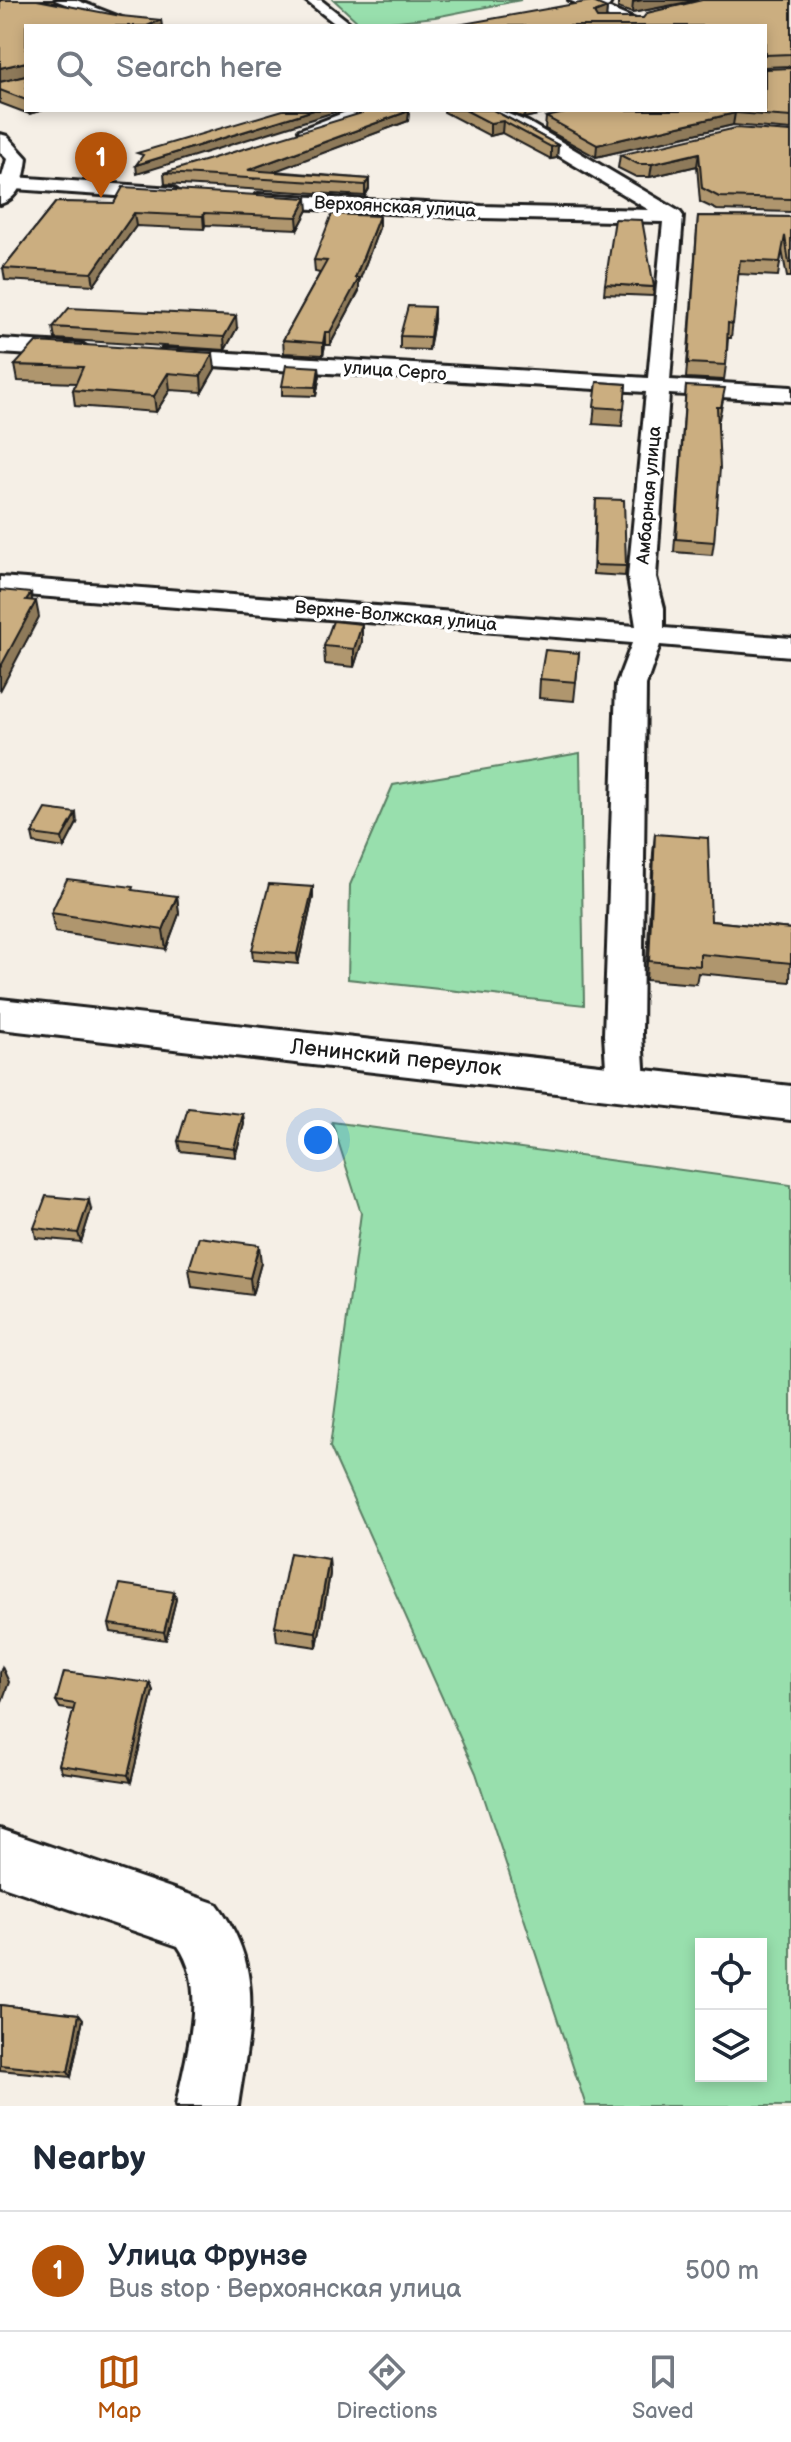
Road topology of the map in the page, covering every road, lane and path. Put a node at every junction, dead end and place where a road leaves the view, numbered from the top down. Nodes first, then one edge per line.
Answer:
1 (62, 0) edge
2 (312, 0) edge
3 (584, 4) edge
4 (661, 15) edge
5 (636, 23) edge
6 (130, 24) edge
7 (344, 24) edge
8 (358, 112) edge
9 (489, 112) edge
10 (552, 119) edge
11 (522, 126) junction
12 (295, 134) edge
13 (0, 140) edge
14 (621, 160) edge
15 (593, 166) junction
16 (175, 174) edge
17 (4, 187) edge
18 (110, 190) junction
19 (188, 195) edge
20 (235, 198) edge
21 (680, 216) junction
22 (0, 346) edge
23 (110, 353) edge
24 (141, 355) edge
25 (658, 387) junction
26 (791, 394) edge
27 (0, 585) edge
28 (650, 636) junction
29 (791, 647) edge
30 (0, 1014) edge
31 (626, 1083) junction
32 (791, 1103) edge
33 (0, 1857) edge
34 (207, 2106) edge

1 - 6 street
2 - 7 street
3 - 5 street
4 - 5 street
8 - 12 street
9 - 11 street
10 - 11 street
11 - 15 street
13 - 17 main road
14 - 15 street
15 - 21 street
16 - 18 street
17 - 18 street
18 - 19 street
20 - 21 street, Верхоянская улица
21 - 25 street, Амбарная улица
22 - 23 street
24 - 25 street, улица Серго
25 - 26 street, улица Серго
25 - 28 street, Амбарная улица
27 - 28 street, Верхне-Волжская улица
28 - 29 street, Верхне-Волжская улица
28 - 31 street, Амбарная улица
30 - 31 main road, Ленинский переулок
31 - 32 main road, Ленинский переулок
33 - 34 street

